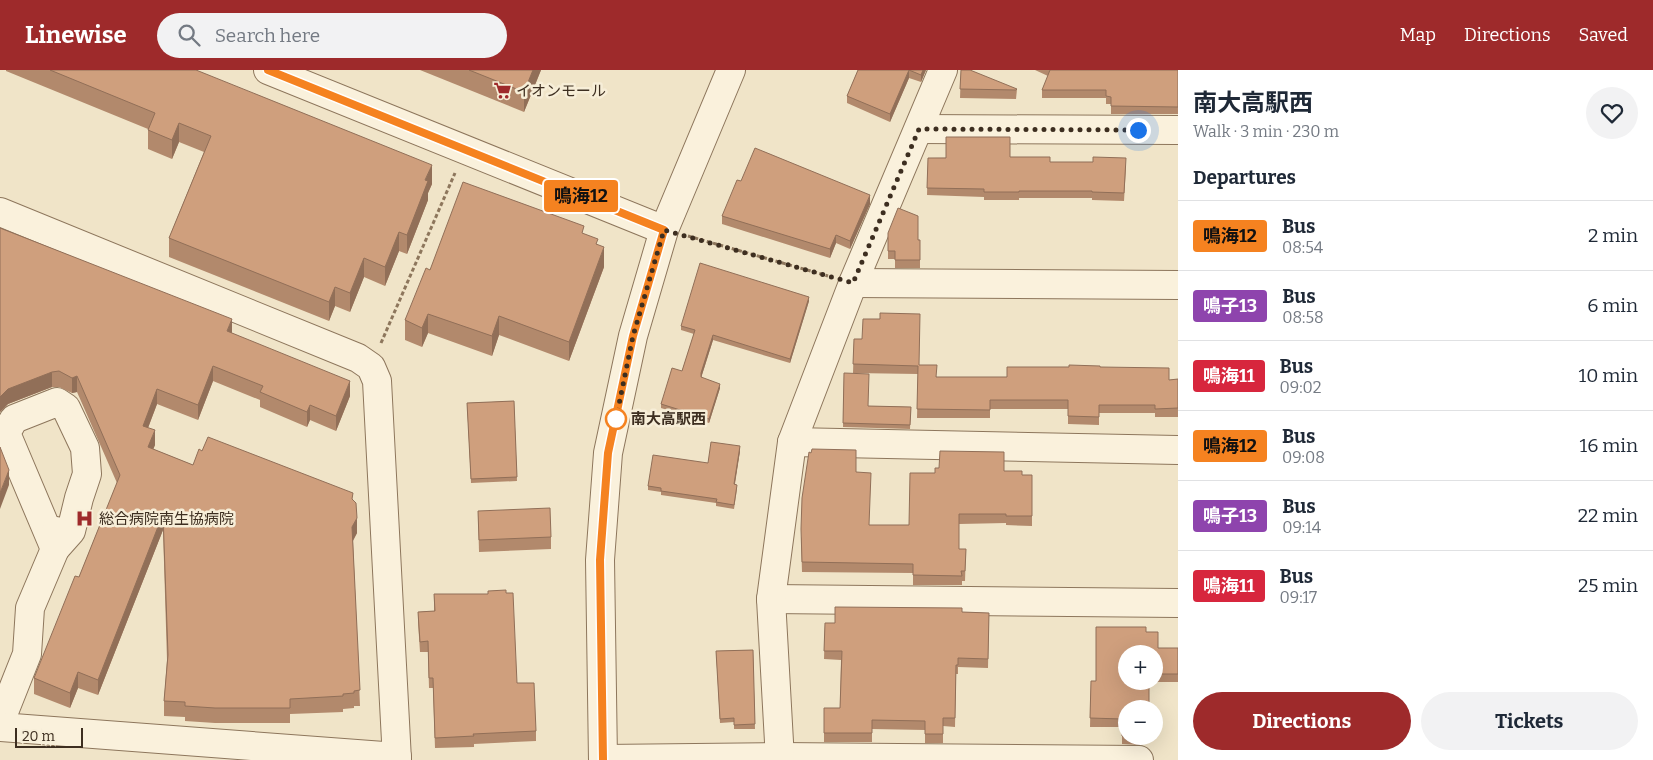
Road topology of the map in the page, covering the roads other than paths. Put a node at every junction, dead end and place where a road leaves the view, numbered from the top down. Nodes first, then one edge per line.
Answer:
1 (268, 70) edge
2 (731, 70) edge
3 (943, 70) edge
4 (919, 129) junction
5 (1178, 130) edge
6 (0, 212) edge
7 (664, 230) junction
8 (853, 283) junction
9 (1178, 285) edge
10 (792, 442) junction
11 (1178, 450) edge
12 (55, 549) junction
13 (771, 599) junction
14 (1178, 603) edge
15 (0, 722) edge
16 (0, 727) edge
17 (780, 758) edge
18 (397, 759) edge
19 (933, 759) edge
20 (603, 760) edge
21 (1139, 760) edge

1 - 7 street
2 - 7 street
3 - 4 street
4 - 5 street
4 - 8 street
6 - 18 street
7 - 20 street
8 - 9 street
8 - 10 street
10 - 11 street
10 - 13 street
12 - 12 street
12 - 15 street
13 - 14 street
13 - 17 street
16 - 18 street
17 - 19 street
17 - 20 street
19 - 21 street

